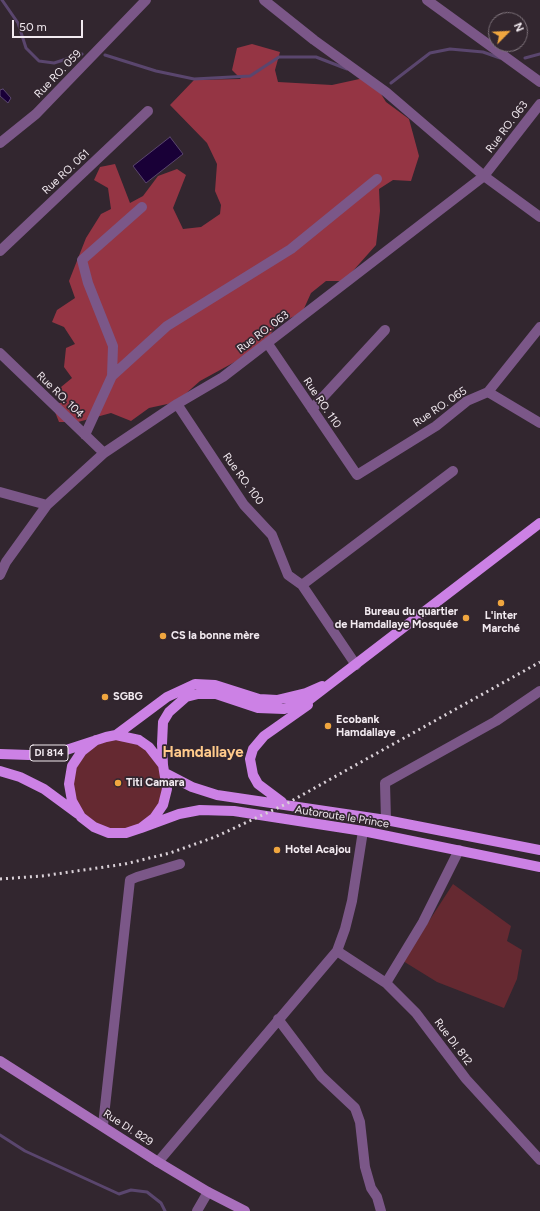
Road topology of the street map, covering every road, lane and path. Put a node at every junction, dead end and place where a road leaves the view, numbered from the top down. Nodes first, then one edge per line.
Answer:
1 (146, 0) edge
2 (264, 0) edge
3 (427, 0) edge
4 (540, 82) edge
5 (540, 104) edge
6 (148, 110) dead end
7 (0, 143) edge
8 (484, 176) junction
9 (377, 179) dead end
10 (142, 207) dead end
11 (540, 217) edge
12 (0, 251) edge
13 (540, 328) edge
14 (385, 330) dead end
15 (268, 344) junction
16 (0, 353) edge
17 (112, 376) junction
18 (488, 392) junction
19 (177, 404) junction
20 (312, 408) junction
21 (540, 423) edge
22 (85, 435) junction
23 (104, 454) junction
24 (453, 471) dead end
25 (356, 475) joint
26 (0, 492) edge
27 (47, 505) junction
28 (540, 523) edge
29 (0, 575) edge
30 (302, 585) junction
31 (356, 665) junction
32 (335, 681) junction
33 (540, 691) edge
34 (116, 735) junction
35 (96, 740) junction
36 (0, 754) edge
37 (164, 769) junction
38 (0, 771) edge
39 (285, 804) junction
40 (81, 817) junction
41 (386, 820) junction
42 (141, 828) junction
43 (363, 831) junction
44 (459, 850) junction
45 (540, 850) edge
46 (180, 864) dead end
47 (540, 867) edge
48 (337, 951) junction
49 (386, 983) junction
50 (278, 1019) junction
51 (0, 1061) edge
52 (103, 1125) junction
53 (540, 1160) edge
54 (158, 1162) junction
55 (208, 1192) junction
56 (197, 1211) edge
57 (245, 1211) edge
58 (380, 1211) edge

1 - 7 street, Rue RO. 059
2 - 8 street
3 - 4 street
5 - 8 street, Rue RO. 063
6 - 12 street, Rue RO. 061
8 - 11 street
8 - 15 street, Rue RO. 063
9 - 17 street
10 - 17 street
13 - 18 street
14 - 20 street
15 - 19 street, Rue RO. 063
15 - 20 street, Rue RO. 110
16 - 22 street, Rue RO. 104
17 - 22 street
18 - 21 street
18 - 25 street, Rue RO. 065
19 - 23 street, Rue RO. 063
19 - 30 street, Rue RO. 100
20 - 25 street, Rue RO. 110
22 - 23 street, Rue RO. 104
23 - 27 street, Rue RO. 063
24 - 30 street
26 - 27 street
27 - 29 street, Rue RO. 063
28 - 31 main road
30 - 31 street, Rue RO. 100
31 - 32 main road
32 - 34 main road
32 - 37 main road
32 - 39 main road
33 - 41 street
34 - 35 main road
34 - 37 main road
35 - 36 main road, DI 814
35 - 40 main road
37 - 39 main road, Autoroute le Prince
37 - 42 main road
38 - 40 main road
39 - 41 main road, Autoroute le Prince
40 - 42 main road
41 - 45 main road, Autoroute le Prince
42 - 43 main road, Autoroute le Prince
43 - 44 main road, Autoroute le Prince
43 - 48 street
44 - 47 main road, Autoroute le Prince
44 - 49 street
46 - 52 street
48 - 49 street, Rue DI. 812
48 - 50 street
49 - 53 street, Rue DI. 812
50 - 54 street
50 - 58 street
51 - 52 street, Rue DI. 829
52 - 54 street, Rue DI. 829
54 - 55 street, Rue DI. 829
55 - 56 street
55 - 57 street, Rue DI. 829

